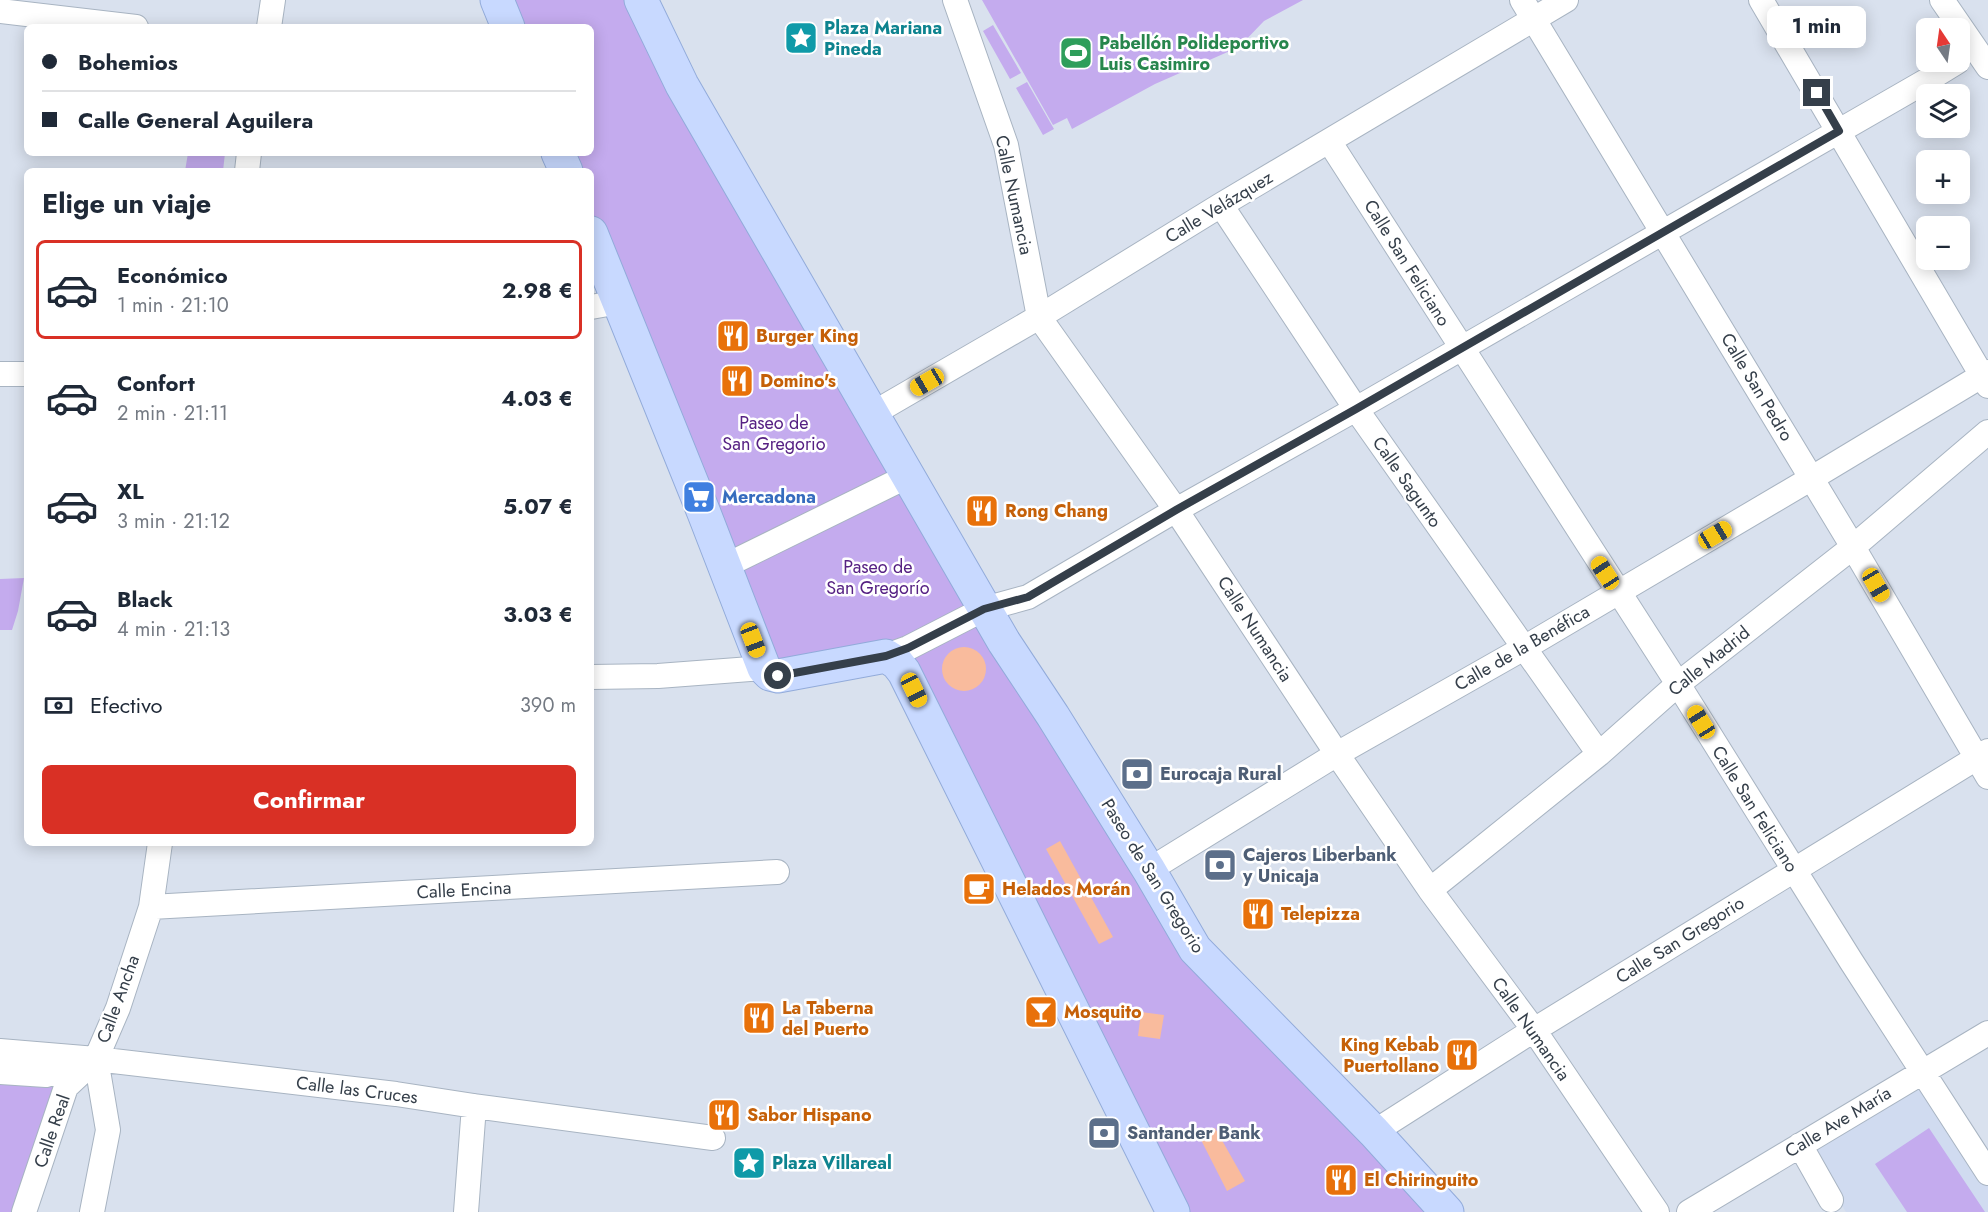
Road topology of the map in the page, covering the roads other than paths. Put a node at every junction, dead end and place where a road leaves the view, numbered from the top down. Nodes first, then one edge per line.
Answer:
1 (273, 0) edge
2 (497, 0) edge
3 (641, 0) edge
4 (955, 0) edge
5 (1566, 0) edge
6 (1761, 0) edge
7 (1942, 0) edge
8 (1528, 10) edge
9 (0, 11) edge
10 (110, 24) edge
11 (269, 24) edge
12 (507, 24) edge
13 (1973, 55) edge
14 (1839, 131) junction
15 (1329, 141) junction
16 (1221, 206) junction
17 (1663, 232) junction
18 (594, 249) edge
19 (605, 305) edge
20 (1039, 317) junction
21 (1461, 349) junction
22 (0, 374) edge
23 (24, 374) edge
24 (1986, 378) edge
25 (1356, 409) junction
26 (872, 414) junction
27 (1988, 432) edge
28 (908, 476) junction
29 (1812, 478) junction
30 (1176, 510) junction
31 (1853, 547) junction
32 (725, 566) junction
33 (1618, 591) junction
34 (981, 610) junction
35 (1524, 648) junction
36 (900, 658) junction
37 (764, 668) junction
38 (594, 677) edge
39 (1678, 684) junction
40 (1337, 754) junction
41 (1599, 754) junction
42 (1984, 762) edge
43 (160, 846) edge
44 (1149, 870) junction
45 (1793, 870) junction
46 (777, 872) dead end
47 (1430, 890) junction
48 (151, 908) junction
49 (1534, 1030) junction
50 (1988, 1033) edge
51 (0, 1051) edge
52 (96, 1059) junction
53 (1922, 1071) junction
54 (0, 1072) edge
55 (474, 1106) junction
56 (1374, 1132) junction
57 (712, 1138) dead end
58 (1800, 1145) junction
59 (1988, 1173) edge
60 (1831, 1200) dead end
61 (24, 1212) edge
62 (92, 1212) edge
63 (466, 1212) edge
64 (1173, 1212) edge
65 (1447, 1212) edge
66 (1657, 1212) edge
67 (1689, 1212) edge

1 - 11 street
2 - 12 main road
3 - 26 main road, Paseo de San Gregorio
4 - 20 street, Calle Numancia
5 - 8 street, Calle Velázquez
6 - 14 street
7 - 13 street
8 - 15 street, Calle Velázquez
8 - 17 street, Calle San Pedro
9 - 10 street
13 - 14 street
14 - 17 street
14 - 24 street
15 - 16 street, Calle Velázquez
15 - 21 street, Calle San Feliciano
16 - 20 street, Calle Velázquez
16 - 25 street, Calle Sagunto
17 - 21 street
17 - 29 street, Calle San Pedro
18 - 19 main road
19 - 32 main road
20 - 26 street, Calle Velázquez
20 - 30 street, Calle Numancia
21 - 25 street
21 - 33 street, Calle San Feliciano
22 - 23 street
24 - 29 street, Calle de la Benéfica
25 - 30 street
25 - 35 street, Calle Sagunto
26 - 28 main road, Paseo de San Gregorio
27 - 31 street, Calle Madrid
28 - 32 street
28 - 34 main road, Paseo de San Gregorio
29 - 31 street, Calle San Pedro
29 - 33 street, Calle de la Benéfica
30 - 34 street
30 - 40 street, Calle Numancia
31 - 39 street, Calle Madrid
31 - 42 street, Calle San Pedro
32 - 37 main road
33 - 35 street, Calle de la Benéfica
33 - 39 street, Calle San Feliciano
34 - 36 street
34 - 44 main road, Paseo de San Gregorio
35 - 40 street, Calle de la Benéfica
35 - 41 street, Calle Sagunto
36 - 37 main road
36 - 64 main road
37 - 38 street
39 - 41 street, Calle Madrid
39 - 45 street, Calle San Feliciano
40 - 44 street, Calle de la Benéfica
40 - 47 street, Calle Numancia
41 - 47 street, Calle Madrid
42 - 45 street, Calle San Gregorio
43 - 48 street, Calle Ancha
44 - 56 main road, Paseo de San Gregorio
45 - 49 street, Calle San Gregorio
45 - 53 street, Calle San Feliciano
46 - 48 street, Calle Encina
47 - 49 street, Calle Numancia
48 - 52 street, Calle Ancha
49 - 56 street, Calle San Gregorio
49 - 66 street, Calle Numancia
50 - 53 street, Calle Ave María
51 - 52 street, Calle las Cruces
52 - 54 street, Calle Ancha
52 - 55 street, Calle las Cruces
52 - 61 street, Calle Real
52 - 62 street
53 - 58 street, Calle Ave María
53 - 59 street, Calle San Feliciano
55 - 57 street, Calle las Cruces
55 - 63 street
56 - 65 main road, Paseo de San Gregorio
58 - 60 street
58 - 67 street, Calle Ave María

